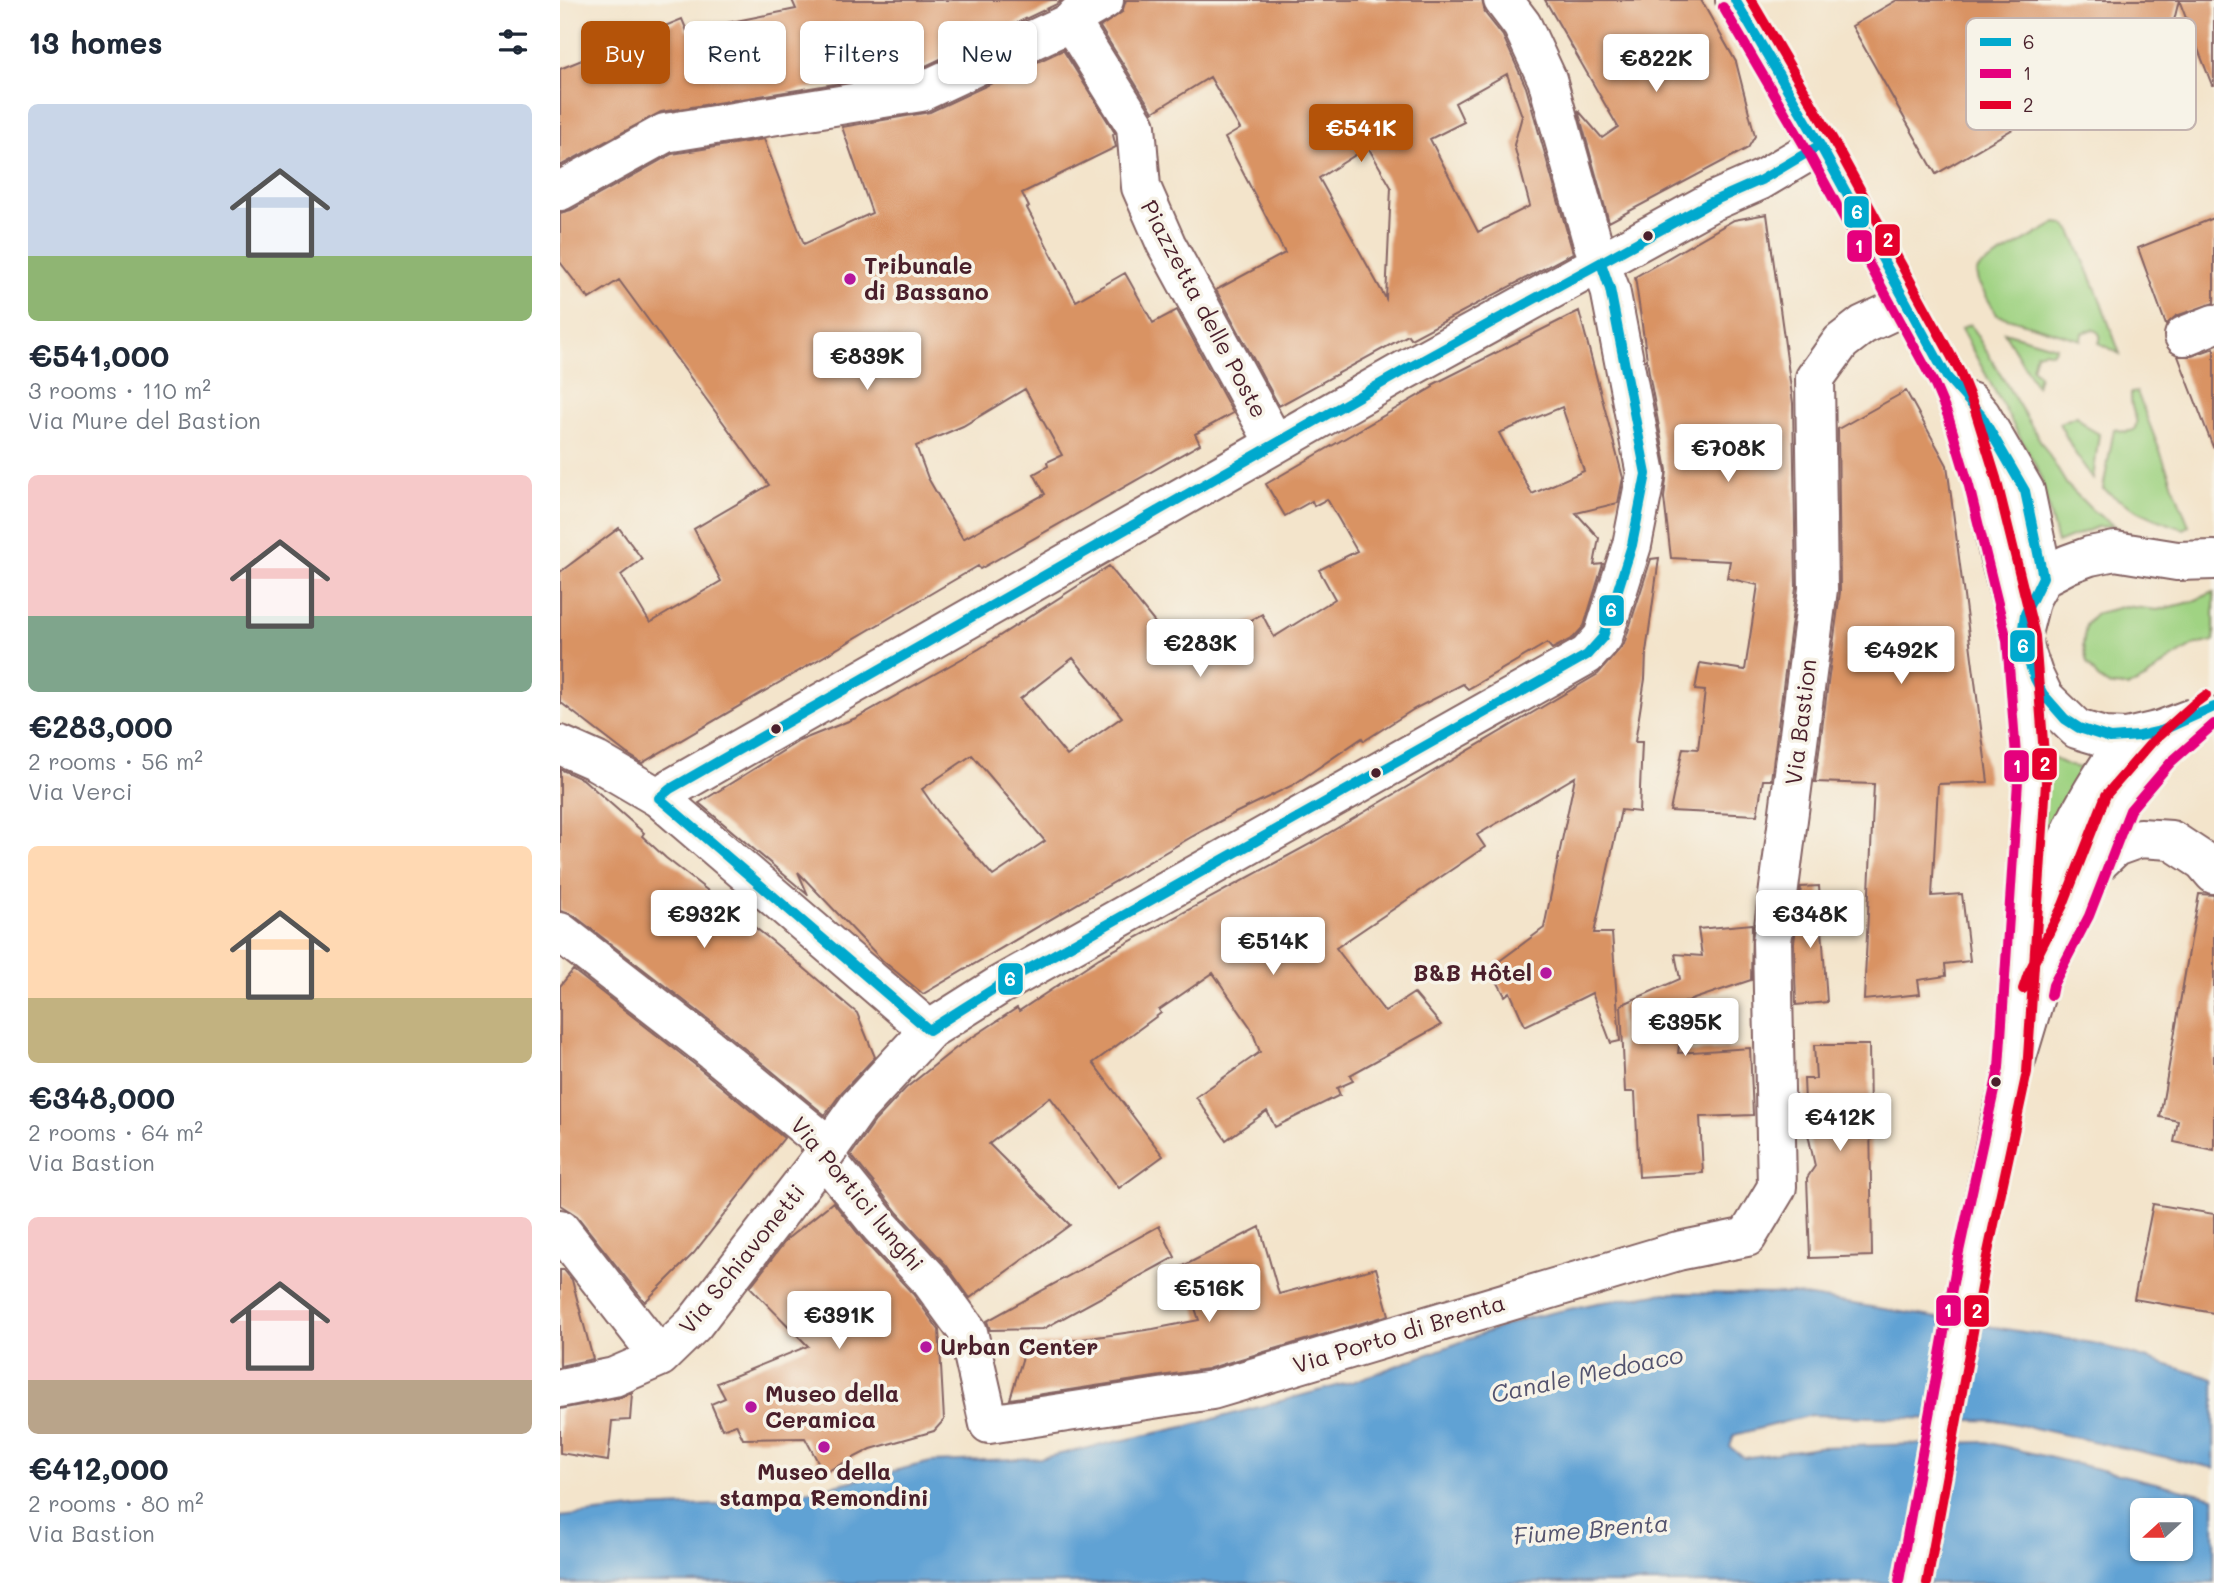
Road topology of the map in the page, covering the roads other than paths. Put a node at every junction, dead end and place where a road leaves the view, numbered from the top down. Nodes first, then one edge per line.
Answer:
1 (1104, 0) edge
2 (1503, 0) edge
3 (1735, 0) edge
4 (1071, 22) junction
5 (1820, 145) junction
6 (560, 191) edge
7 (1601, 263) junction
8 (1908, 304) junction
9 (1947, 377) junction
10 (1275, 444) junction
11 (2214, 560) edge
12 (2043, 577) junction
13 (2021, 638) junction
14 (2208, 710) edge
15 (2127, 738) junction
16 (560, 745) edge
17 (659, 798) junction
18 (2094, 867) junction
19 (2214, 874) edge
20 (560, 932) edge
21 (2040, 980) junction
22 (929, 1030) junction
23 (2012, 1070) junction
24 (1777, 1186) joint
25 (560, 1229) edge
26 (660, 1357) junction
27 (560, 1388) edge
28 (989, 1424) joint
29 (1913, 1583) edge

1 - 4 street
2 - 7 street
3 - 5 street
4 - 6 street
4 - 10 street, Piazzetta delle Poste
5 - 7 street
5 - 8 street
7 - 10 street
7 - 22 street, Via Schiavonetti
8 - 9 street
8 - 24 street, Via Bastion
9 - 12 street
9 - 13 street
10 - 17 street
11 - 12 street
12 - 13 street
13 - 15 street
13 - 23 street
14 - 15 street
14 - 18 street
15 - 21 street
16 - 17 street
17 - 22 street
18 - 19 street
18 - 21 street
20 - 28 street, Via Portici lunghi
21 - 23 street
22 - 26 street, Via Schiavonetti
23 - 29 street
24 - 28 street, Via Porto di Brenta
25 - 26 street
26 - 27 street

